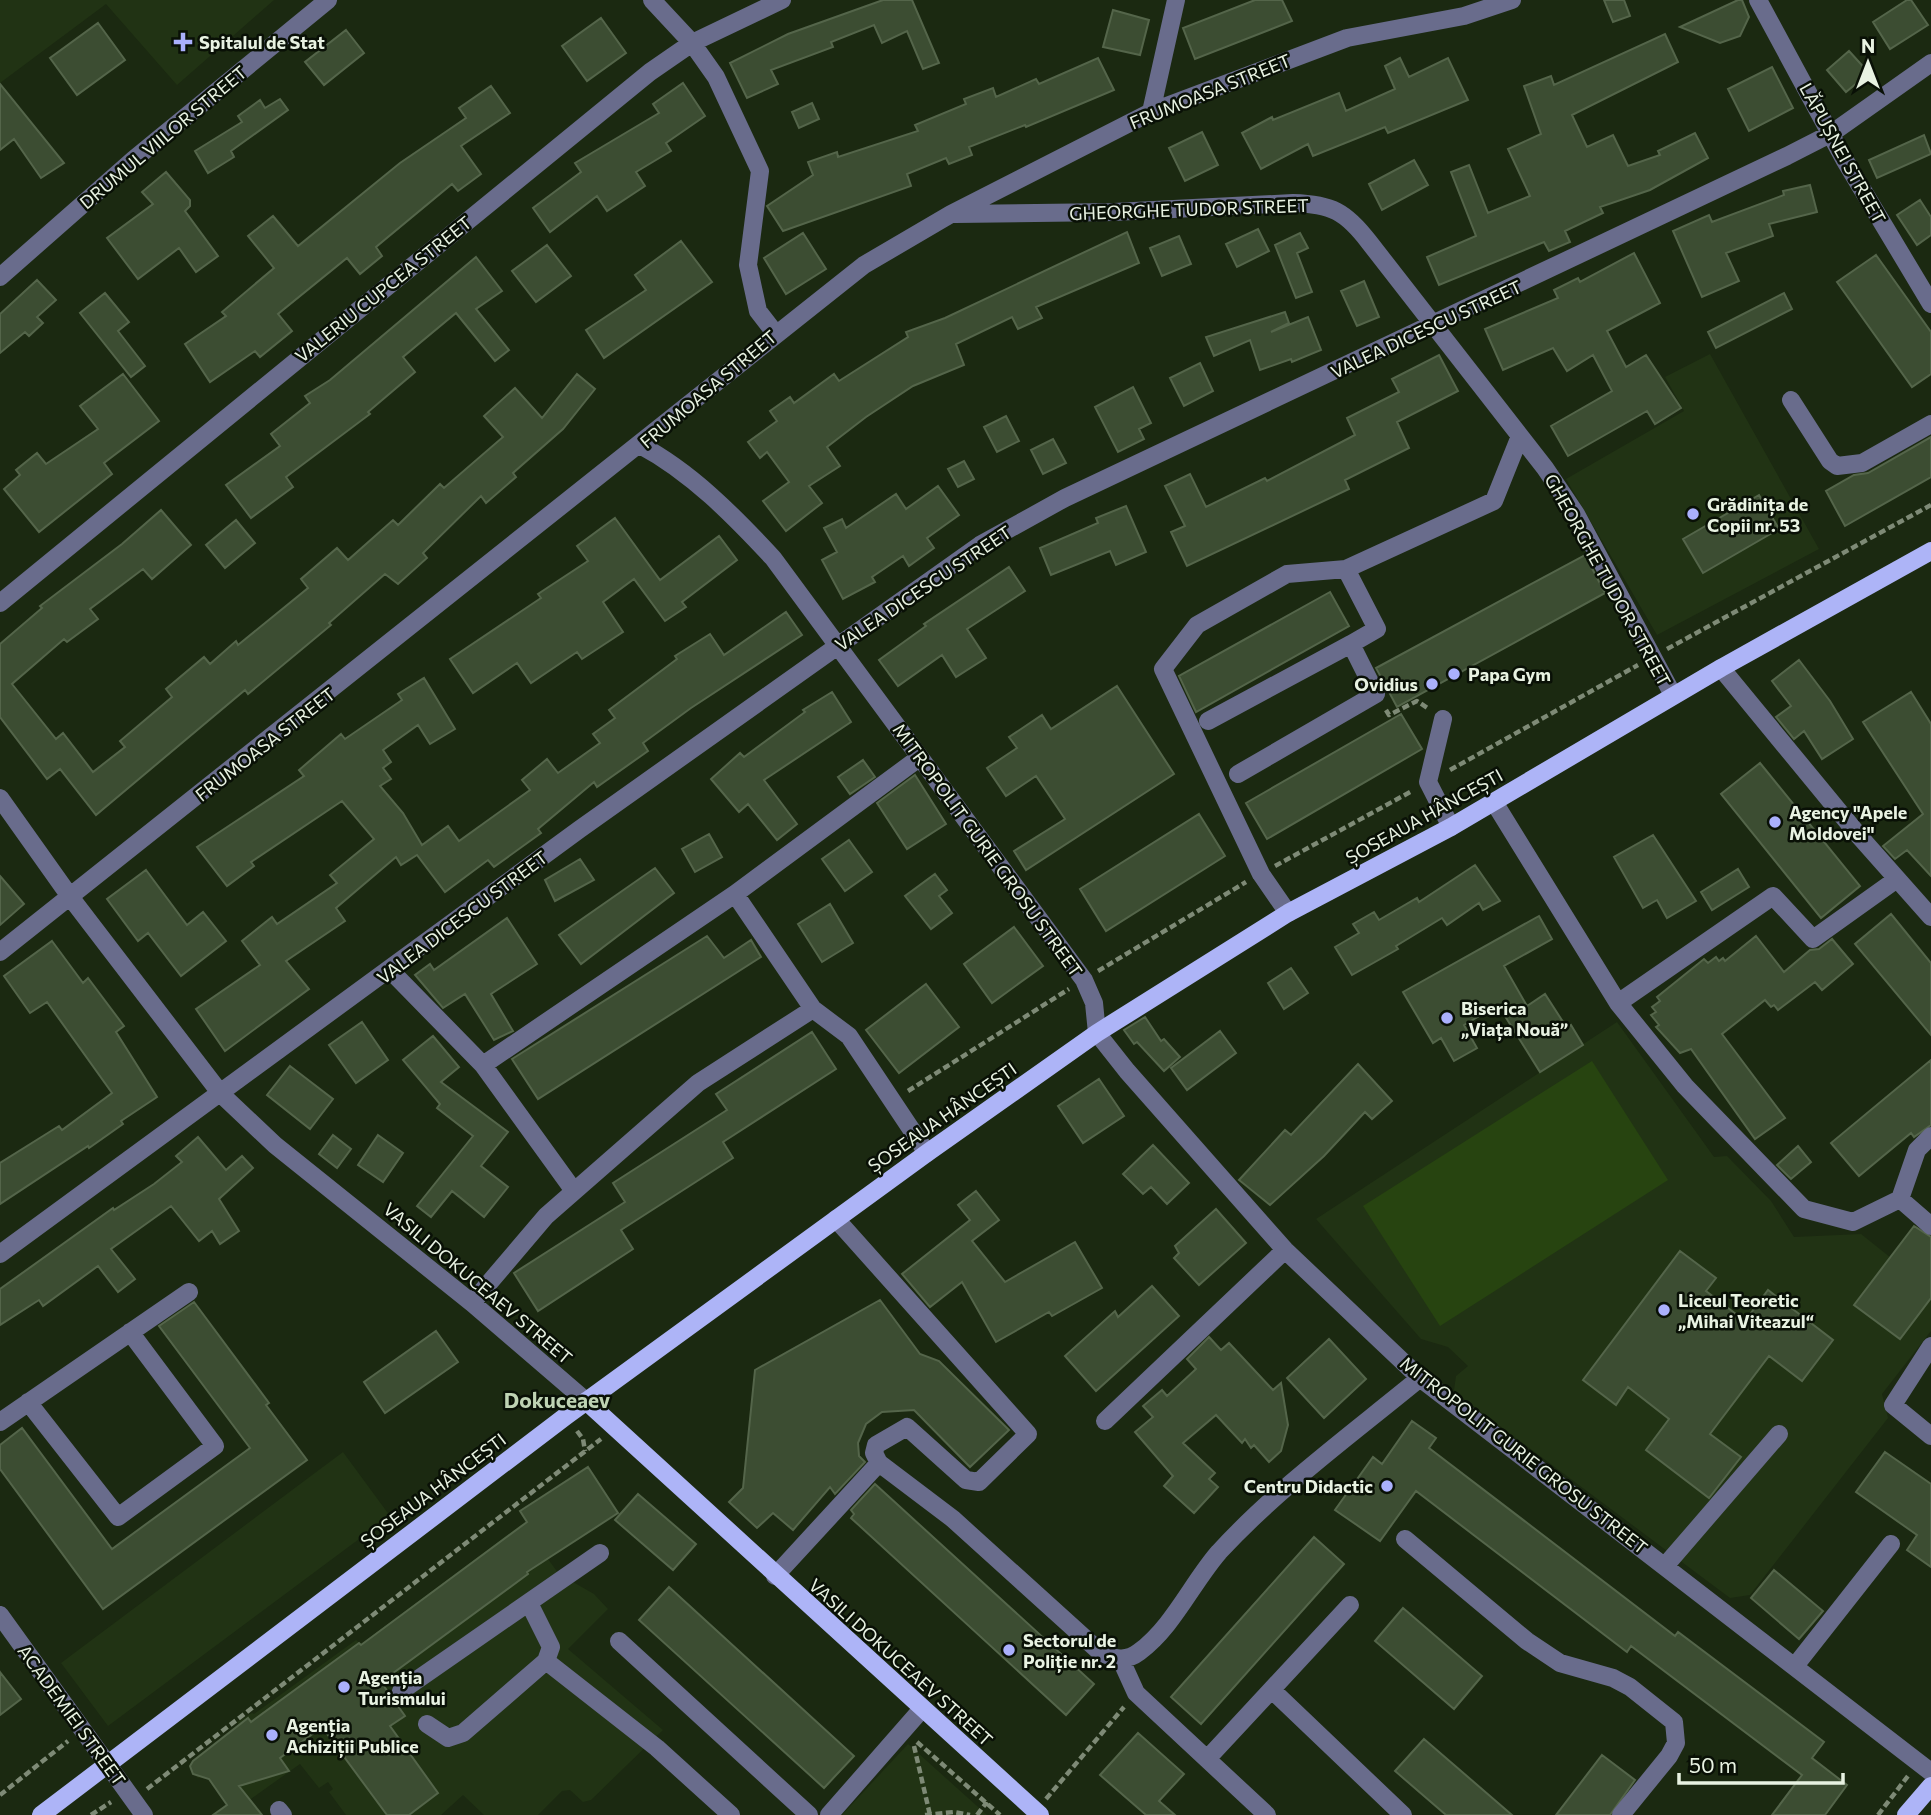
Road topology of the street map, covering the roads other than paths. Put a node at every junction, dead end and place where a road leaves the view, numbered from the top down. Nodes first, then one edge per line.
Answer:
1 (328, 0) edge
2 (652, 0) edge
3 (782, 0) edge
4 (1176, 0) edge
5 (1512, 0) edge
6 (1758, 0) edge
7 (692, 43) junction
8 (1931, 63) edge
9 (1152, 111) junction
10 (1832, 133) junction
11 (951, 214) junction
12 (0, 277) edge
13 (1931, 304) edge
14 (1435, 325) junction
15 (775, 333) junction
16 (1791, 400) dead end
17 (1931, 424) edge
18 (1520, 436) junction
19 (640, 446) junction
20 (1931, 551) edge
21 (1346, 569) junction
22 (0, 603) edge
23 (1351, 644) junction
24 (840, 645) junction
25 (1721, 668) junction
26 (1673, 695) junction
27 (1443, 719) road end
28 (1208, 721) dead end
29 (919, 758) junction
30 (1238, 774) dead end
31 (0, 797) edge
32 (1494, 802) junction
33 (1451, 827) junction
34 (1897, 879) junction
35 (735, 894) junction
36 (71, 898) junction
37 (1288, 913) junction
38 (1931, 917) edge
39 (0, 952) edge
40 (390, 970) junction
41 (1618, 1003) junction
42 (813, 1009) junction
43 (1097, 1033) junction
44 (483, 1065) junction
45 (221, 1094) junction
46 (1931, 1136) edge
47 (927, 1153) junction
48 (574, 1191) junction
49 (1900, 1199) junction
50 (836, 1219) junction
51 (1931, 1226) edge
52 (1285, 1250) junction
53 (0, 1254) edge
54 (189, 1292) dead end
55 (472, 1303) junction
56 (130, 1332) junction
57 (1931, 1346) edge
58 (1420, 1378) junction
59 (586, 1401) junction
60 (28, 1402) junction
61 (1105, 1421) dead end
62 (0, 1422) edge
63 (1779, 1434) dead end
64 (1931, 1436) edge
65 (879, 1463) junction
66 (1405, 1539) dead end
67 (1891, 1544) dead end
68 (600, 1553) dead end
69 (1665, 1566) junction
70 (775, 1576) junction
71 (529, 1603) junction
72 (1350, 1605) dead end
73 (0, 1615) edge
74 (619, 1641) dead end
75 (1121, 1660) junction
76 (546, 1661) junction
77 (1795, 1665) junction
78 (401, 1691) dead end
79 (1272, 1691) junction
80 (921, 1710) junction
81 (427, 1724) dead end
82 (1207, 1759) junction
83 (109, 1763) junction
84 (1925, 1767) edge
85 (1931, 1786) edge
86 (1037, 1813) edge
87 (41, 1815) edge
88 (144, 1815) edge
89 (731, 1815) edge
90 (809, 1815) edge
91 (829, 1815) edge
92 (1267, 1815) edge
93 (1403, 1815) edge
94 (1621, 1815) edge
95 (1906, 1815) edge

1 - 12 street, DRUMUL VIILOR STREET
2 - 7 street
3 - 7 street, VALERIU CUPCEA STREET
4 - 9 street
5 - 9 street, FRUMOASA STREET
6 - 10 street, LĂPUȘNEI STREET
7 - 15 street
7 - 22 street, VALERIU CUPCEA STREET
8 - 10 street, VALEA DICESCU STREET
9 - 11 street, FRUMOASA STREET
10 - 13 street, LĂPUȘNEI STREET
10 - 14 street, VALEA DICESCU STREET
11 - 14 street, GHEORGHE TUDOR STREET
11 - 15 street, FRUMOASA STREET
14 - 18 street, GHEORGHE TUDOR STREET
14 - 24 street, VALEA DICESCU STREET
15 - 19 street, FRUMOASA STREET
16 - 17 street
18 - 21 street
18 - 26 street, GHEORGHE TUDOR STREET
19 - 24 street, MITROPOLIT GURIE GROSU STREET
19 - 36 street, FRUMOASA STREET
20 - 25 main road, ȘOSEAUA HÂNCEȘTI
21 - 23 street
21 - 37 street
23 - 28 street
23 - 30 street
24 - 29 street, MITROPOLIT GURIE GROSU STREET
24 - 40 street, VALEA DICESCU STREET
25 - 26 main road, ȘOSEAUA HÂNCEȘTI
25 - 34 street
26 - 32 main road, ȘOSEAUA HÂNCEȘTI
27 - 33 street
29 - 35 street
29 - 43 street, MITROPOLIT GURIE GROSU STREET
31 - 36 street, VASILI DOKUCEAEV STREET
32 - 33 main road, ȘOSEAUA HÂNCEȘTI
32 - 41 street
33 - 37 main road, ȘOSEAUA HÂNCEȘTI
34 - 38 street
34 - 41 street
35 - 42 street
35 - 44 street
36 - 39 street, FRUMOASA STREET
36 - 45 street, VASILI DOKUCEAEV STREET
37 - 43 main road, ȘOSEAUA HÂNCEȘTI
40 - 44 street
40 - 45 street, VALEA DICESCU STREET
41 - 49 street
42 - 47 street
42 - 48 street
43 - 47 main road, ȘOSEAUA HÂNCEȘTI
43 - 52 street, MITROPOLIT GURIE GROSU STREET
44 - 48 street
45 - 53 street, VALEA DICESCU STREET
45 - 55 street, VASILI DOKUCEAEV STREET
46 - 49 street
47 - 50 main road, ȘOSEAUA HÂNCEȘTI
48 - 55 street
49 - 51 street
50 - 59 main road, ȘOSEAUA HÂNCEȘTI
50 - 65 street
52 - 58 street, MITROPOLIT GURIE GROSU STREET
52 - 61 street
54 - 56 street
55 - 59 street, VASILI DOKUCEAEV STREET
56 - 60 street
56 - 60 street
57 - 64 street
58 - 69 street, MITROPOLIT GURIE GROSU STREET
58 - 75 street
59 - 70 main road, VASILI DOKUCEAEV STREET
59 - 83 main road, ȘOSEAUA HÂNCEȘTI
60 - 62 street
63 - 69 street
65 - 70 street
65 - 75 street
66 - 94 street
67 - 77 street
68 - 71 street
69 - 77 street, MITROPOLIT GURIE GROSU STREET
70 - 80 main road, VASILI DOKUCEAEV STREET
71 - 76 street
71 - 78 street
72 - 79 street
73 - 83 street, ACADEMIEI STREET
74 - 90 street
75 - 82 street
76 - 81 street
76 - 89 street
77 - 84 street, MITROPOLIT GURIE GROSU STREET
79 - 82 street
79 - 93 street
80 - 86 main road, VASILI DOKUCEAEV STREET
80 - 91 street
82 - 92 street
83 - 87 main road, ȘOSEAUA HÂNCEȘTI
83 - 88 street, ACADEMIEI STREET
85 - 95 main road

